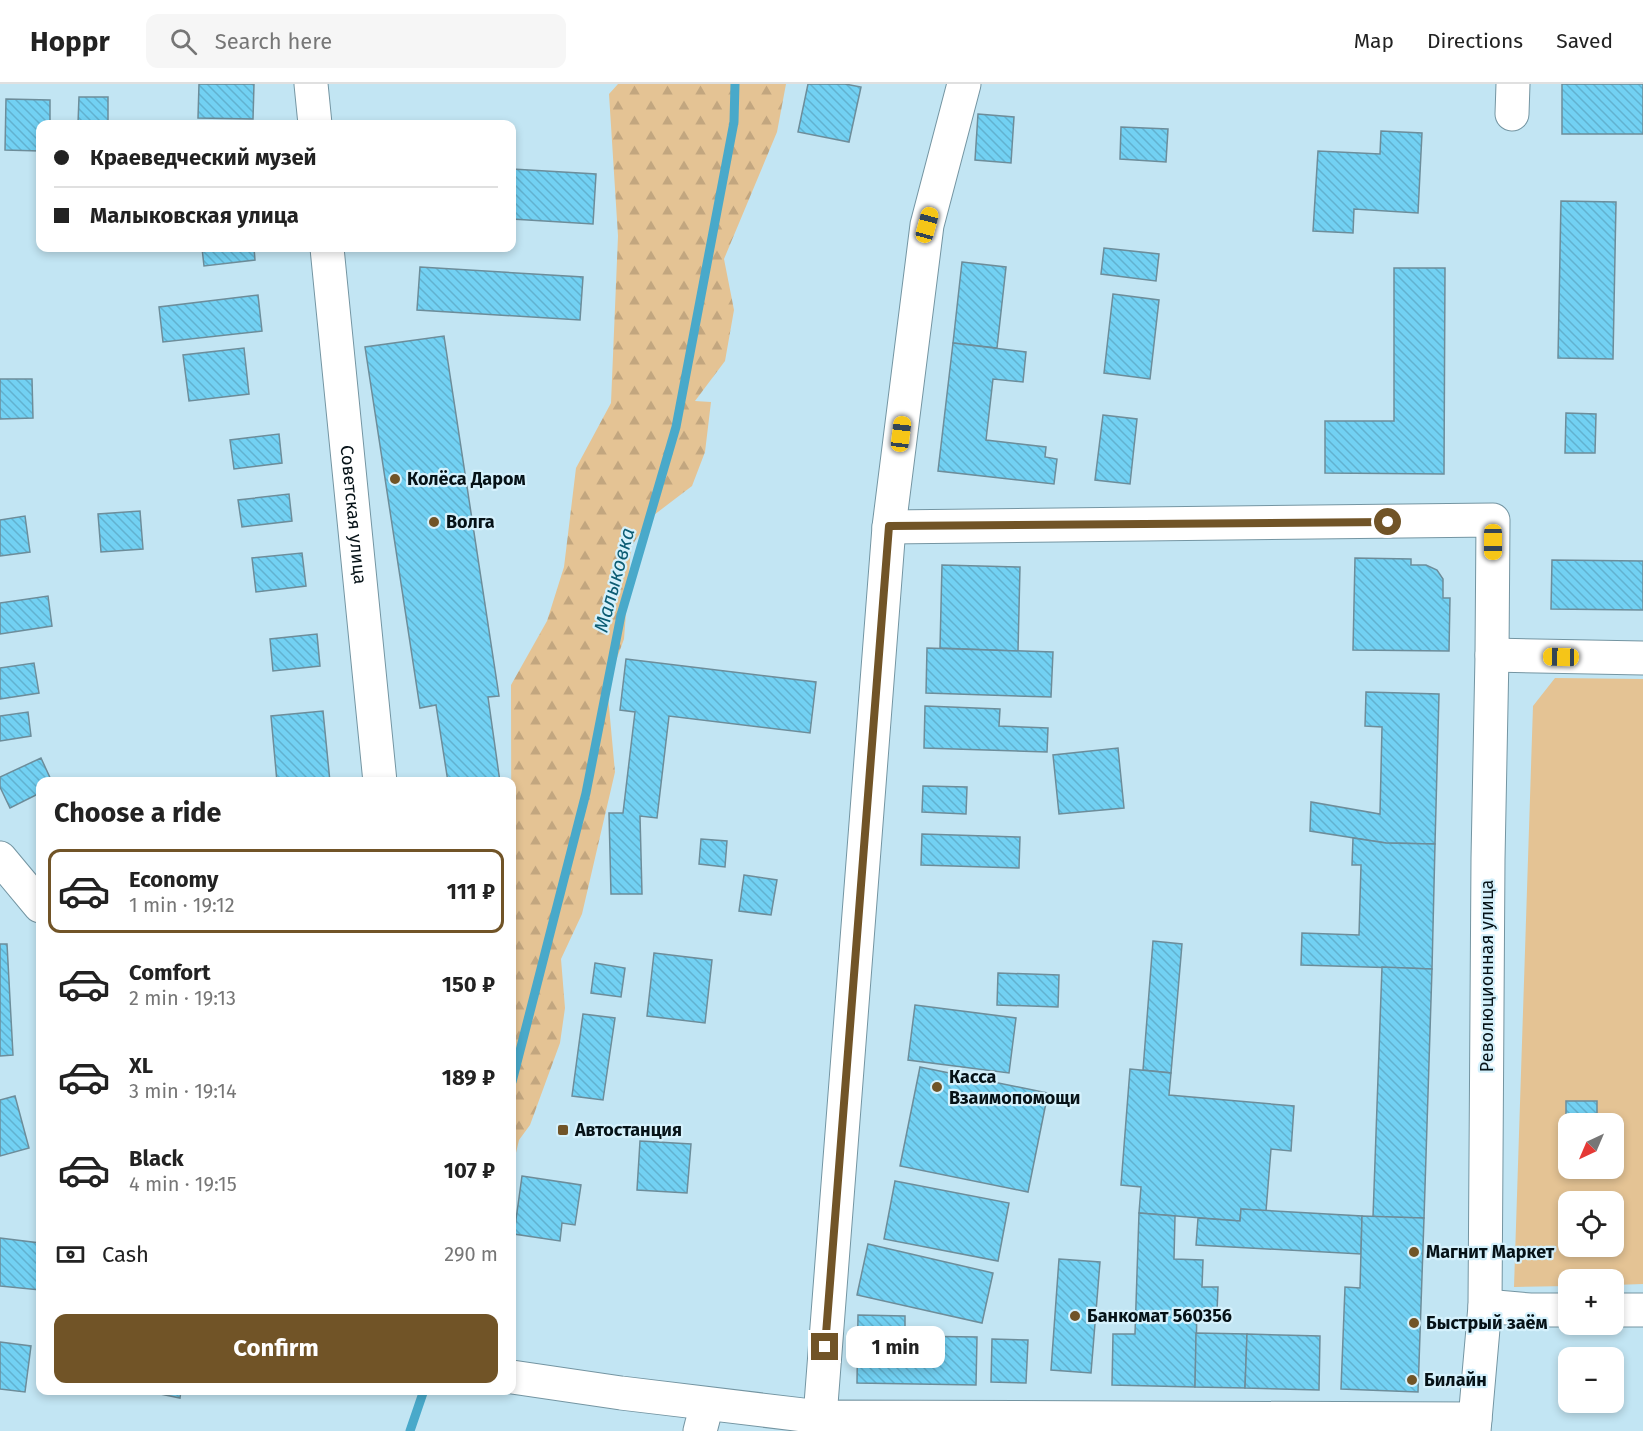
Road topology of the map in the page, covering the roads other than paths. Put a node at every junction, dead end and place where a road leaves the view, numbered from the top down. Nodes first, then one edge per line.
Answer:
1 (311, 84) edge
2 (964, 84) edge
3 (315, 120) edge
4 (327, 252) edge
5 (889, 526) junction
6 (1492, 655) junction
7 (1643, 658) edge
8 (380, 777) edge
9 (0, 858) edge
10 (36, 901) edge
11 (1485, 1306) junction
12 (1558, 1310) edge
13 (1624, 1310) edge
14 (1643, 1310) edge
15 (516, 1378) edge
16 (820, 1417) junction
17 (704, 1418) edge
18 (1474, 1425) edge

1 - 3 street
2 - 5 street
4 - 8 street, Советская улица
5 - 6 street, Революционная улица
5 - 16 street
6 - 7 street
6 - 11 street, Революционная улица
9 - 10 street
11 - 12 street
11 - 18 street, Революционная улица
13 - 14 street
15 - 17 street
16 - 17 street
16 - 18 street

